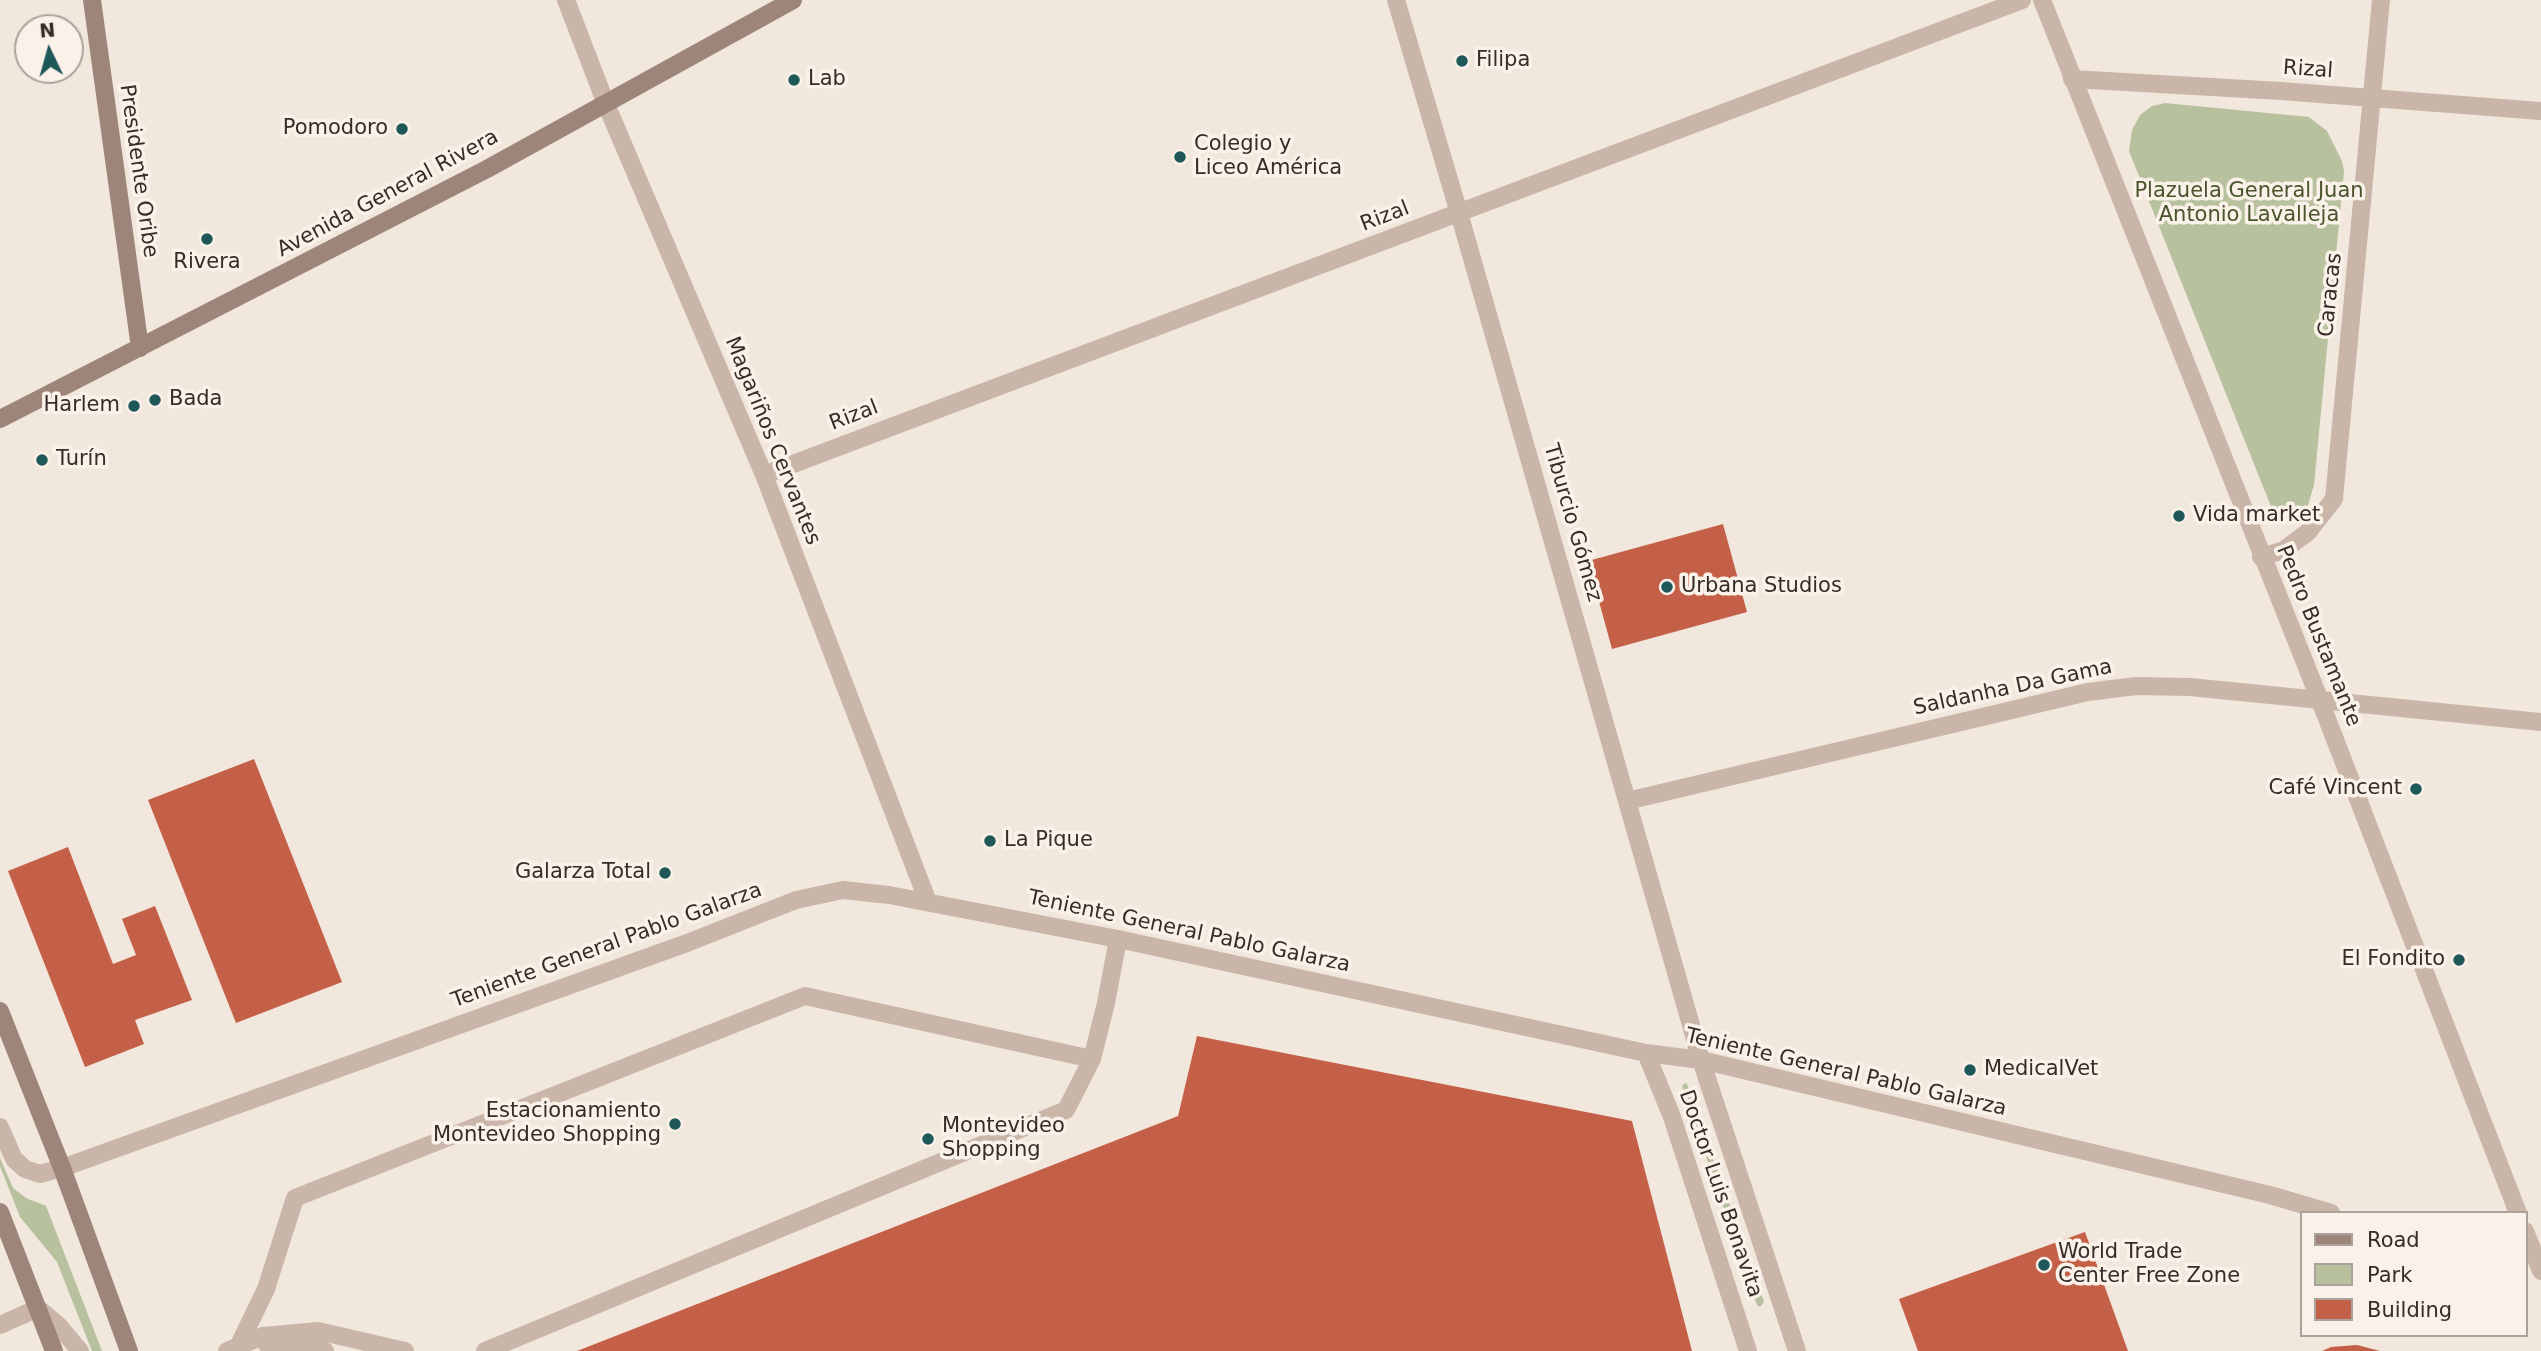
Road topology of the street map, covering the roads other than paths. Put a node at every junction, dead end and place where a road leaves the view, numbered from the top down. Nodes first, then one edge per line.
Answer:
1 (92, 0) edge
2 (566, 0) edge
3 (793, 0) edge
4 (1396, 0) edge
5 (2022, 0) edge
6 (2042, 0) edge
7 (2381, 0) edge
8 (2072, 79) junction
9 (2373, 97) junction
10 (606, 104) junction
11 (2541, 111) edge
12 (1460, 213) junction
13 (140, 348) junction
14 (0, 419) edge
15 (764, 475) junction
16 (2261, 557) junction
17 (2319, 698) junction
18 (2541, 722) edge
19 (1627, 801) junction
20 (928, 902) junction
21 (1118, 939) junction
22 (0, 1011) edge
23 (1646, 1054) junction
24 (1092, 1059) junction
25 (1701, 1060) junction
26 (0, 1127) edge
27 (62, 1168) junction
28 (2324, 1211) edge
29 (2517, 1211) edge
30 (0, 1212) edge
31 (2527, 1236) edge
32 (2541, 1271) edge
33 (38, 1308) junction
34 (0, 1325) edge
35 (233, 1348) edge
36 (54, 1351) edge
37 (80, 1351) edge
38 (129, 1351) edge
39 (325, 1351) edge
40 (405, 1351) edge
41 (485, 1351) edge
42 (1748, 1351) edge
43 (1797, 1351) edge

1 - 13 main road, Presidente Oribe
2 - 10 street, Magariños Cervantes
3 - 10 main road, Avenida General Rivera
4 - 12 street, Tiburcio Gómez
5 - 12 street, Rizal
6 - 8 street, Pedro Bustamante
7 - 9 street, Caracas
8 - 9 street, Rizal
8 - 16 street, Pedro Bustamante
9 - 11 street, Rizal
9 - 16 street, Caracas
10 - 13 main road, Avenida General Rivera
10 - 15 street, Magariños Cervantes
12 - 15 street, Rizal
12 - 19 street, Tiburcio Gómez
13 - 14 main road, Avenida General Rivera
15 - 20 street, Magariños Cervantes
16 - 17 street, Pedro Bustamante
17 - 18 street, Saldanha Da Gama
17 - 19 street, Saldanha Da Gama
17 - 29 street, Pedro Bustamante
19 - 25 street, Tiburcio Gómez
20 - 21 street, Teniente General Pablo Galarza
20 - 27 street, Teniente General Pablo Galarza
21 - 23 street, Teniente General Pablo Galarza
21 - 24 street
22 - 27 main road
23 - 25 street, Teniente General Pablo Galarza
23 - 42 street, Doctor Luis Bonavita
24 - 35 street
24 - 41 street
25 - 28 street, Teniente General Pablo Galarza
25 - 43 street, Doctor Luis Bonavita
26 - 27 street, Teniente General Pablo Galarza
27 - 38 main road
30 - 33 main road
31 - 32 street
33 - 34 street
33 - 36 main road
33 - 37 street
35 - 39 street
35 - 40 street

